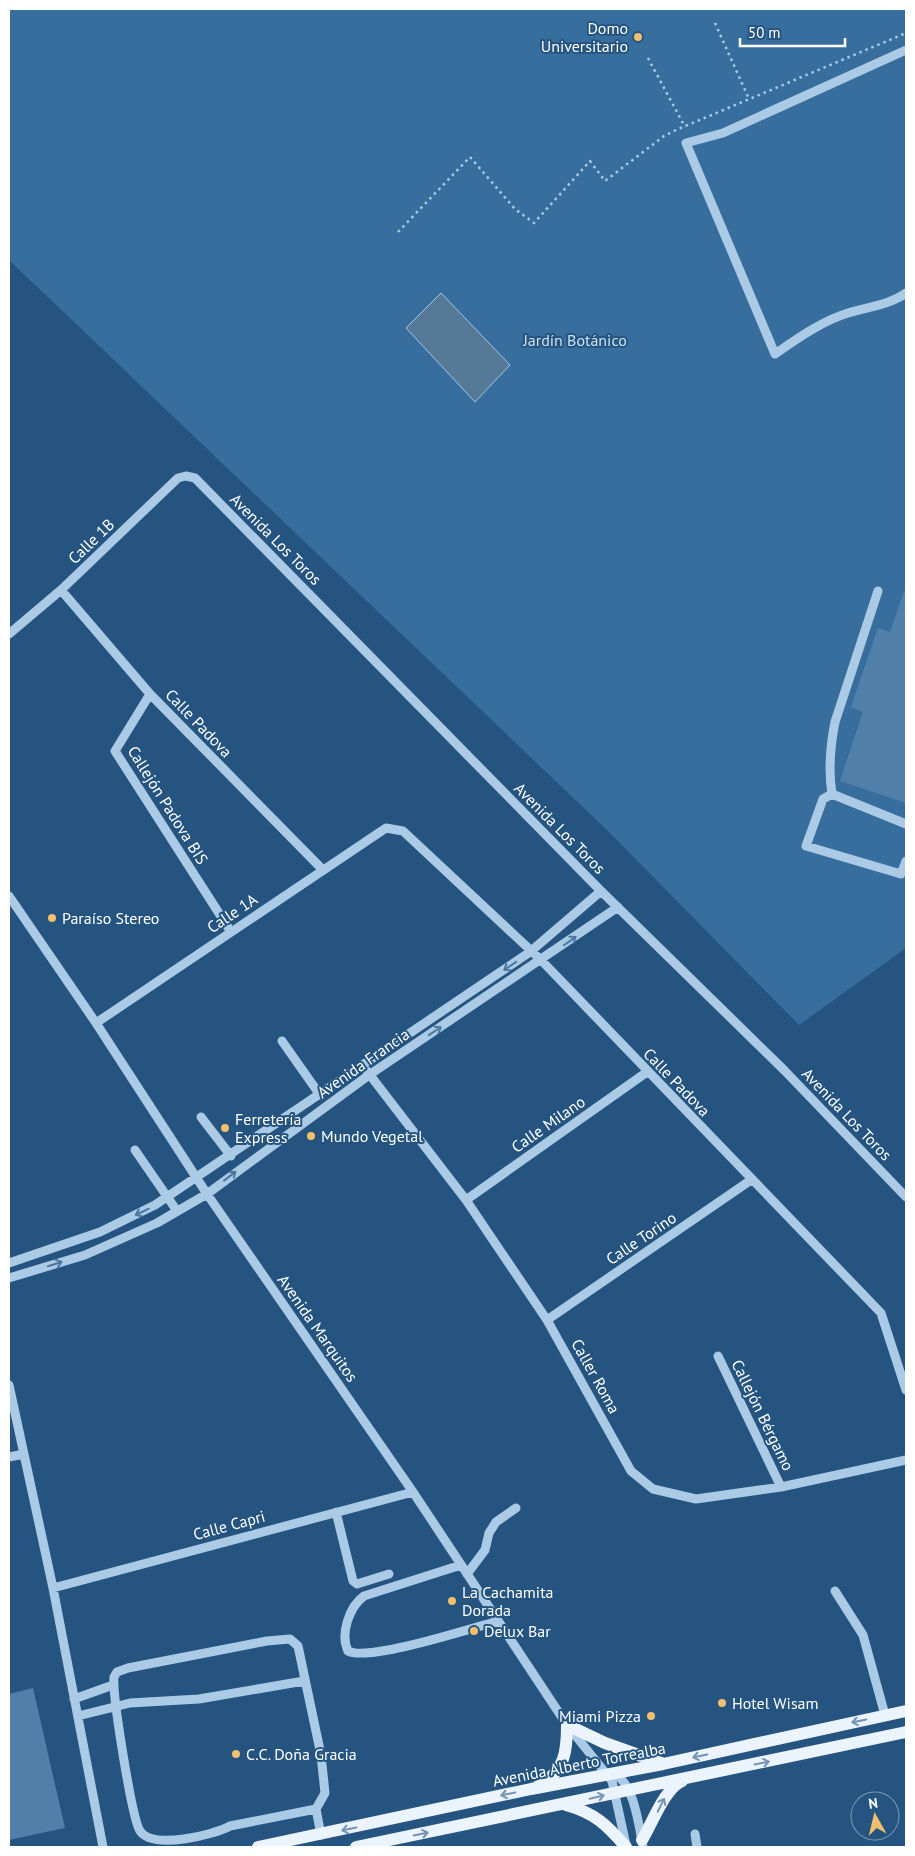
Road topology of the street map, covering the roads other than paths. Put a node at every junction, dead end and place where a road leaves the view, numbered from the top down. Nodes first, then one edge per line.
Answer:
1 (906, 50) edge
2 (906, 293) edge
3 (195, 478) joint
4 (61, 590) junction
5 (878, 591) dead end
6 (9, 634) edge
7 (150, 694) junction
8 (832, 794) junction
9 (906, 824) edge
10 (386, 828) joint
11 (906, 862) edge
12 (323, 870) junction
13 (601, 891) junction
14 (9, 896) edge
15 (618, 906) junction
16 (230, 932) junction
17 (530, 952) junction
18 (541, 960) junction
19 (96, 1023) junction
20 (282, 1041) dead end
21 (363, 1066) junction
22 (647, 1072) junction
23 (369, 1075) junction
24 (320, 1095) junction
25 (201, 1117) dead end
26 (135, 1150) dead end
27 (231, 1156) junction
28 (198, 1178) junction
29 (752, 1180) junction
30 (208, 1194) junction
31 (906, 1196) edge
32 (167, 1198) junction
33 (466, 1200) junction
34 (177, 1211) junction
35 (9, 1263) edge
36 (9, 1278) edge
37 (547, 1320) junction
38 (718, 1356) dead end
39 (9, 1385) edge
40 (906, 1390) edge
41 (24, 1454) junction
42 (9, 1457) edge
43 (906, 1460) edge
44 (781, 1487) junction
45 (413, 1492) junction
46 (516, 1508) dead end
47 (336, 1512) junction
48 (461, 1565) junction
49 (389, 1574) dead end
50 (467, 1574) junction
51 (52, 1588) junction
52 (835, 1591) dead end
53 (498, 1621) junction
54 (304, 1681) junction
55 (113, 1685) junction
56 (74, 1699) junction
57 (116, 1705) junction
58 (906, 1710) edge
59 (885, 1715) junction
60 (78, 1716) junction
61 (567, 1725) junction
62 (906, 1732) edge
63 (663, 1764) junction
64 (610, 1773) junction
65 (689, 1778) junction
66 (531, 1789) junction
67 (622, 1791) junction
68 (563, 1804) junction
69 (316, 1809) junction
70 (695, 1834) dead end
71 (321, 1835) junction
72 (643, 1844) edge
73 (103, 1847) edge
74 (258, 1847) edge
75 (356, 1847) edge
76 (626, 1847) edge
77 (697, 1847) edge

1 - 2 street
3 - 4 street, Calle 1B
3 - 13 street, Avenida Los Toros
4 - 6 street, Calle 1B
4 - 7 street, Calle Padova
5 - 8 street
7 - 12 street, Calle Padova
7 - 16 street, Callejón Padova BIS
8 - 9 street
8 - 11 street
10 - 12 street, Calle 1A
10 - 17 street, Calle Padova
12 - 16 street, Calle 1A
13 - 15 street, Avenida Los Toros
13 - 17 street, Avenida Francia
14 - 19 street, Avenida Marquitos
18 -> 15 street, Avenida Francia
15 - 31 street, Avenida Los Toros
16 - 19 street, Calle 1A
17 - 18 street, Calle Padova
17 -> 21 street, Avenida Francia
18 - 22 street, Calle Padova
23 -> 18 street, Avenida Francia
19 - 28 street, Avenida Marquitos
20 - 24 street
21 - 23 street, Caller Roma
21 - 24 street, Avenida Francia
22 - 29 street, Calle Padova
22 - 33 street, Calle Milano
30 -> 23 street, Avenida Francia
23 - 33 street, Caller Roma
24 - 27 street, Avenida Francia
25 - 27 street
26 - 32 street
27 - 28 street, Avenida Francia
28 - 30 street, Avenida Marquitos
28 - 32 street, Avenida Francia
29 - 37 street, Calle Torino
29 - 40 street, Calle Padova
30 - 34 street, Avenida Francia
30 - 45 street, Avenida Marquitos
32 - 34 street
32 -> 35 street, Avenida Francia
33 - 37 street, Caller Roma
36 -> 34 street, Avenida Francia
37 - 44 street, Caller Roma
38 - 44 street, Callejón Bérgamo
39 - 41 street
41 - 42 street
41 - 51 street
43 - 44 street, Caller Roma
45 - 47 street, Calle Capri
45 - 48 street, Avenida Marquitos
46 - 50 street
47 - 49 street
47 - 51 street, Calle Capri
48 - 50 street, Avenida Marquitos
48 - 53 street
50 - 53 street, Avenida Marquitos
51 - 56 street
52 - 59 street
53 - 61 street, Avenida Marquitos
54 - 55 street
54 - 57 street
54 - 69 street
55 - 56 street
55 - 57 street
56 - 60 street
57 - 60 street
57 - 69 street
58 - 59 main road, Avenida Alberto Torrealba
59 -> 63 main road, Avenida Alberto Torrealba
60 - 73 street
61 - 63 main road
61 - 64 street, Avenida Marquitos
61 - 66 main road
65 -> 62 main road
63 - 64 main road, Avenida Alberto Torrealba
64 - 66 main road, Avenida Alberto Torrealba
64 - 67 street, Avenida Marquitos
65 - 67 main road
72 -> 65 main road
66 -> 71 main road, Avenida Alberto Torrealba
68 -> 67 main road
67 - 72 street
67 - 76 street
75 -> 68 main road
68 - 76 main road
69 - 71 street
70 - 77 street
71 - 74 main road, Avenida Alberto Torrealba

